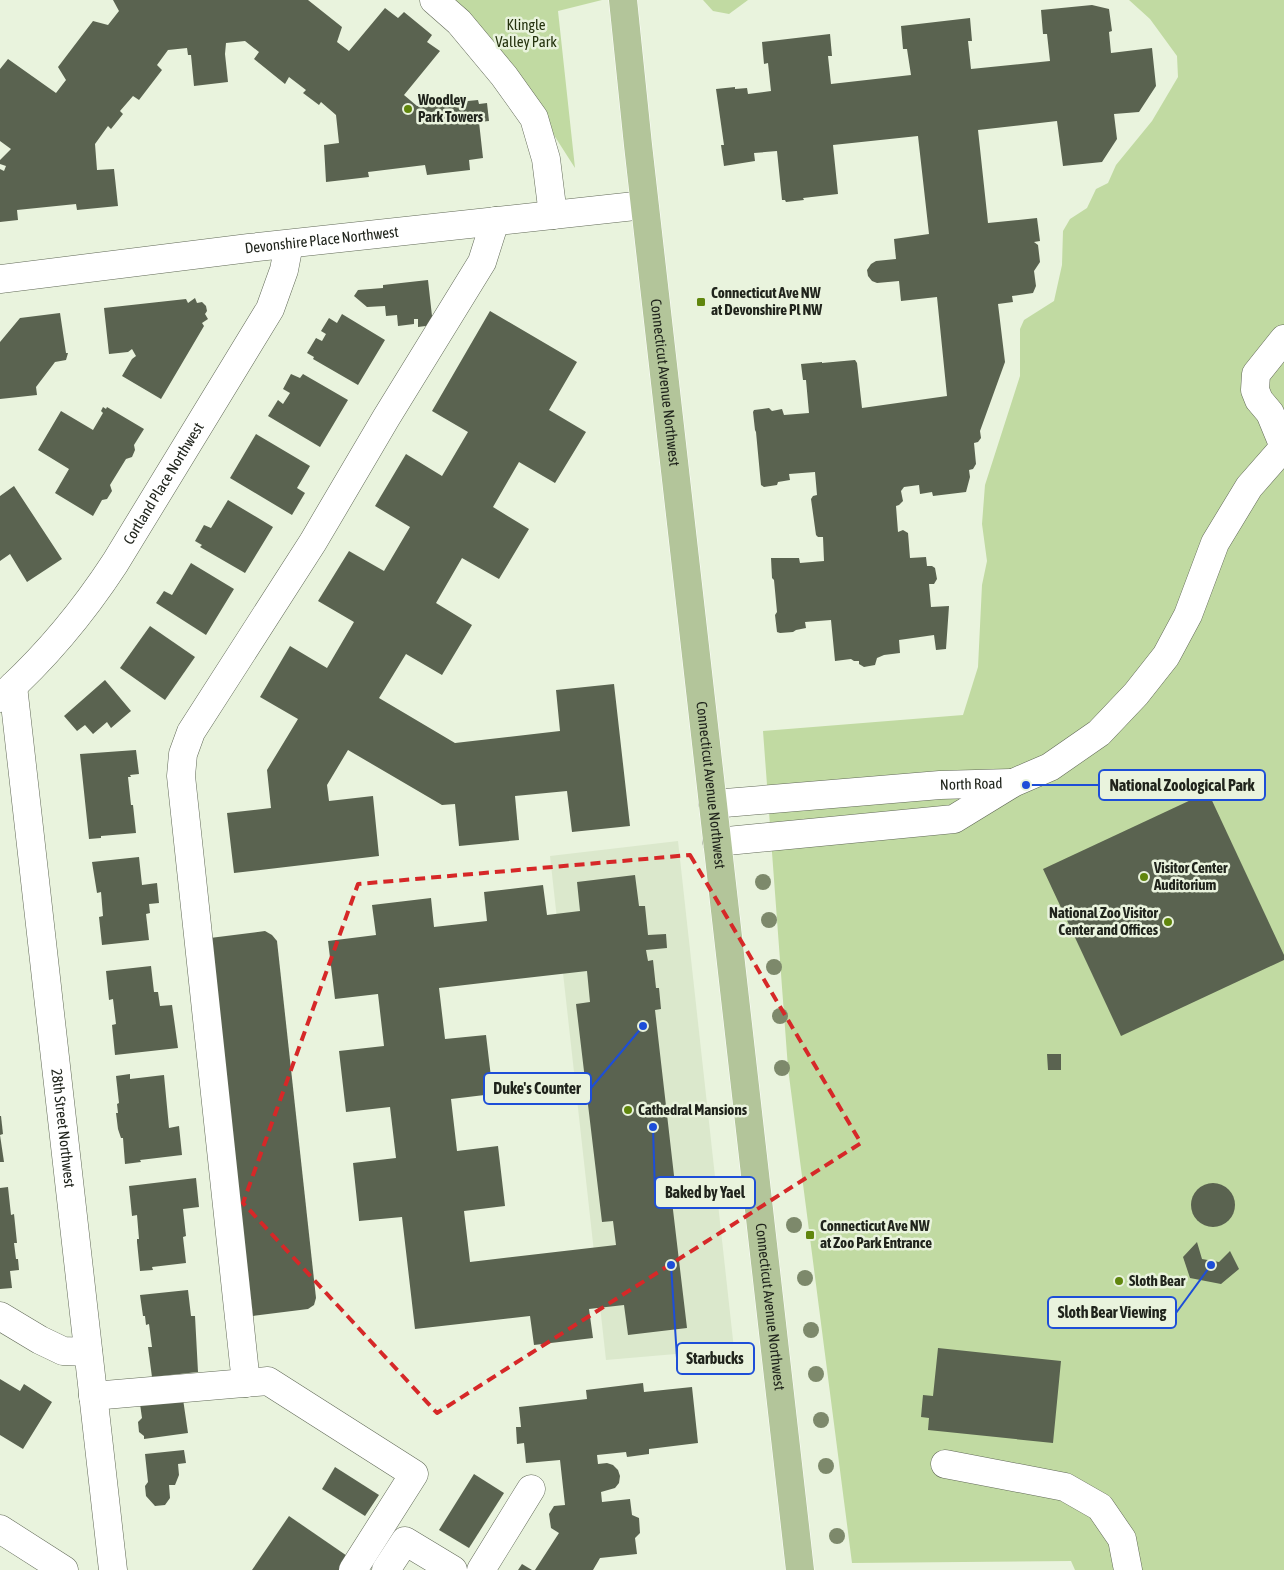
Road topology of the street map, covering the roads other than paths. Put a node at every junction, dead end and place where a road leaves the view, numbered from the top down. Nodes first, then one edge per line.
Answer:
1 (434, 0) edge
2 (623, 0) edge
3 (644, 205) junction
4 (553, 215) junction
5 (495, 221) junction
6 (289, 244) junction
7 (0, 279) edge
8 (1284, 339) edge
9 (1284, 447) edge
10 (7, 692) edge
11 (1013, 783) junction
12 (713, 804) junction
13 (717, 842) junction
14 (0, 1316) edge
15 (88, 1352) junction
16 (246, 1383) junction
17 (93, 1396) junction
18 (945, 1464) dead end
19 (531, 1489) dead end
20 (0, 1529) edge
21 (64, 1570) edge
22 (113, 1570) edge
23 (352, 1570) edge
24 (386, 1570) edge
25 (453, 1570) edge
26 (481, 1570) edge
27 (800, 1570) edge
28 (1128, 1570) edge

1 - 4 street
2 - 3 main road, Connecticut Avenue Northwest
3 - 4 street, Devonshire Place Northwest
3 - 12 main road, Connecticut Avenue Northwest
4 - 5 street, Devonshire Place Northwest
5 - 6 street, Devonshire Place Northwest
5 - 16 street
6 - 7 street, Devonshire Place Northwest
6 - 10 street, Cortland Place Northwest
8 - 9 street
9 - 11 street
10 - 15 street, 28th Street Northwest
11 - 12 street, North Road
11 - 13 street, North Road
12 - 13 main road, Connecticut Avenue Northwest
13 - 27 main road, Connecticut Avenue Northwest
14 - 15 street
15 - 17 street, 28th Street Northwest
16 - 17 street
16 - 23 street
17 - 22 street, 28th Street Northwest
18 - 28 street
19 - 26 street
20 - 21 street
24 - 25 street

